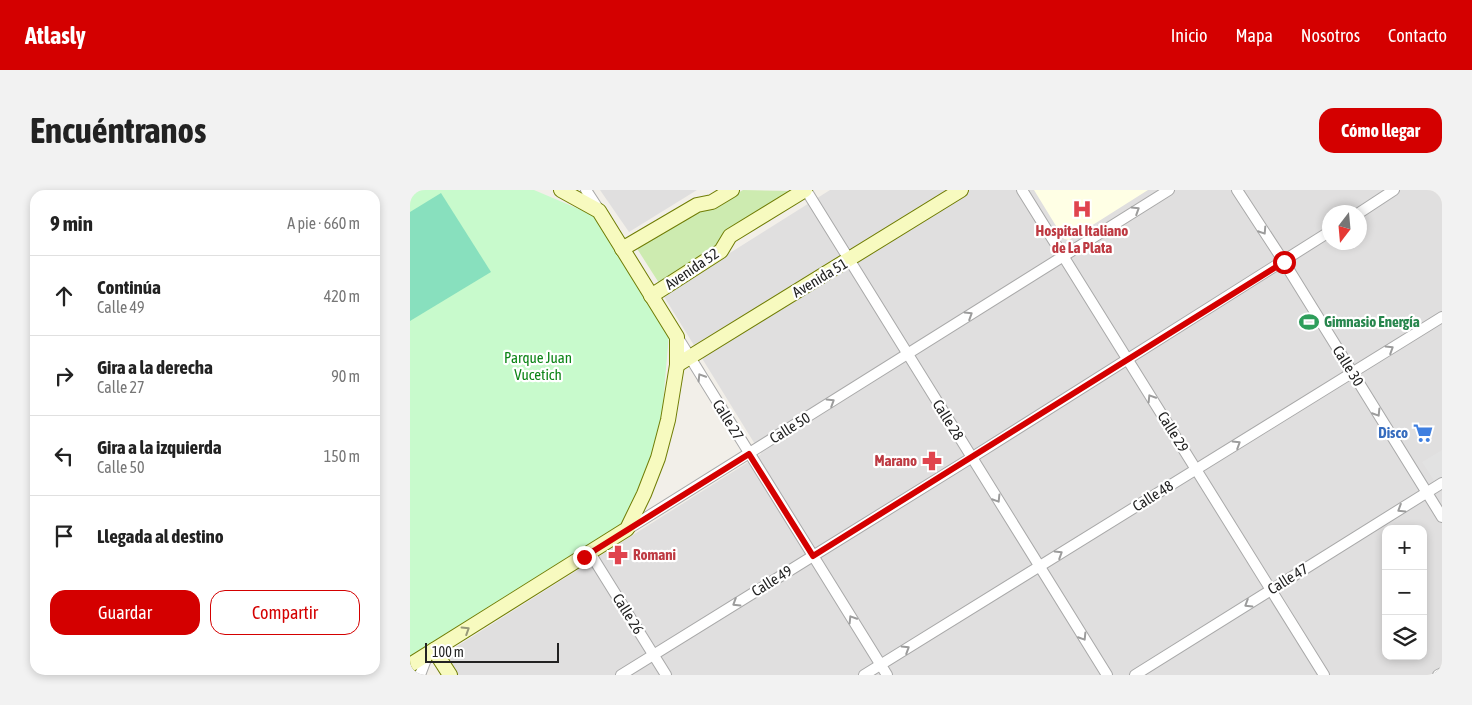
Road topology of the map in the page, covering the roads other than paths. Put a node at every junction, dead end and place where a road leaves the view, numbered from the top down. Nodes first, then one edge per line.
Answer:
1 (563, 190) edge
2 (586, 190) edge
3 (732, 190) edge
4 (805, 190) edge
5 (961, 190) edge
6 (1022, 190) edge
7 (1168, 190) edge
8 (1237, 190) edge
9 (1394, 190) edge
10 (1367, 208) edge
11 (599, 211) junction
12 (1322, 237) edge
13 (622, 249) junction
14 (1063, 256) junction
15 (849, 260) junction
16 (1284, 262) junction
17 (651, 296) junction
18 (1442, 317) edge
19 (679, 340) junction
20 (706, 347) junction
21 (906, 354) junction
22 (1127, 359) junction
23 (683, 361) junction
24 (1352, 372) junction
25 (749, 454) junction
26 (971, 458) junction
27 (1196, 469) junction
28 (1442, 483) edge
29 (1427, 493) junction
30 (1442, 517) edge
31 (627, 529) junction
32 (590, 553) junction
33 (813, 556) junction
34 (1039, 567) junction
35 (1271, 590) junction
36 (431, 652) junction
37 (653, 655) junction
38 (881, 665) junction
39 (410, 666) edge
40 (1442, 673) edge
41 (420, 675) edge
42 (441, 675) edge
43 (450, 675) edge
44 (621, 675) edge
45 (666, 675) edge
46 (864, 675) edge
47 (887, 675) edge
48 (1107, 675) edge
49 (1135, 675) edge
50 (1324, 675) edge
51 (1438, 675) edge

1 - 11 main road
2 - 11 street
3 - 13 main road
4 - 15 street, Calle 28
4 - 17 main road, Avenida 52
5 - 15 main road, Avenida 51
6 - 14 street, Calle 29
14 -> 7 street, Calle 50
8 -> 16 street, Calle 30
9 - 10 street
11 - 13 main road
12 - 16 street, Calle 49
13 - 17 main road
21 -> 14 street, Calle 50
14 - 22 street, Calle 29
15 - 20 main road, Avenida 51
15 - 21 street, Calle 28
16 - 22 street, Calle 49
16 - 24 street, Calle 30
17 - 19 main road
24 -> 18 street, Calle 48
19 - 20 main road
19 - 23 main road
20 - 23 main road, Avenida 51
25 -> 21 street, Calle 50
21 - 26 street, Calle 28
22 - 26 street, Calle 49
27 -> 22 street, Calle 29
25 -> 23 street, Calle 27
23 - 31 main road
27 -> 24 street, Calle 48
24 -> 29 street, Calle 30
25 - 31 street, Calle 50
25 - 33 street, Calle 27
26 - 33 street, Calle 49
26 -> 34 street, Calle 28
34 -> 27 street, Calle 48
27 - 35 street, Calle 29
28 - 29 street, Calle 47
29 - 30 street, Calle 30
29 -> 35 street, Calle 47
31 - 32 main road, Calle 50
36 -> 32 main road, Calle 50
32 - 37 street, Calle 26
33 -> 37 street, Calle 49
38 -> 33 street, Calle 27
38 -> 34 street, Calle 48
34 -> 48 street, Calle 28
35 -> 49 street, Calle 47
35 - 50 street, Calle 29
36 - 39 main road, Calle 50
36 - 41 street
36 - 42 main road
36 - 43 main road
37 - 44 street, Calle 49
37 - 45 street, Calle 26
38 - 46 street, Calle 48
38 - 47 street, Calle 27
40 - 51 street

